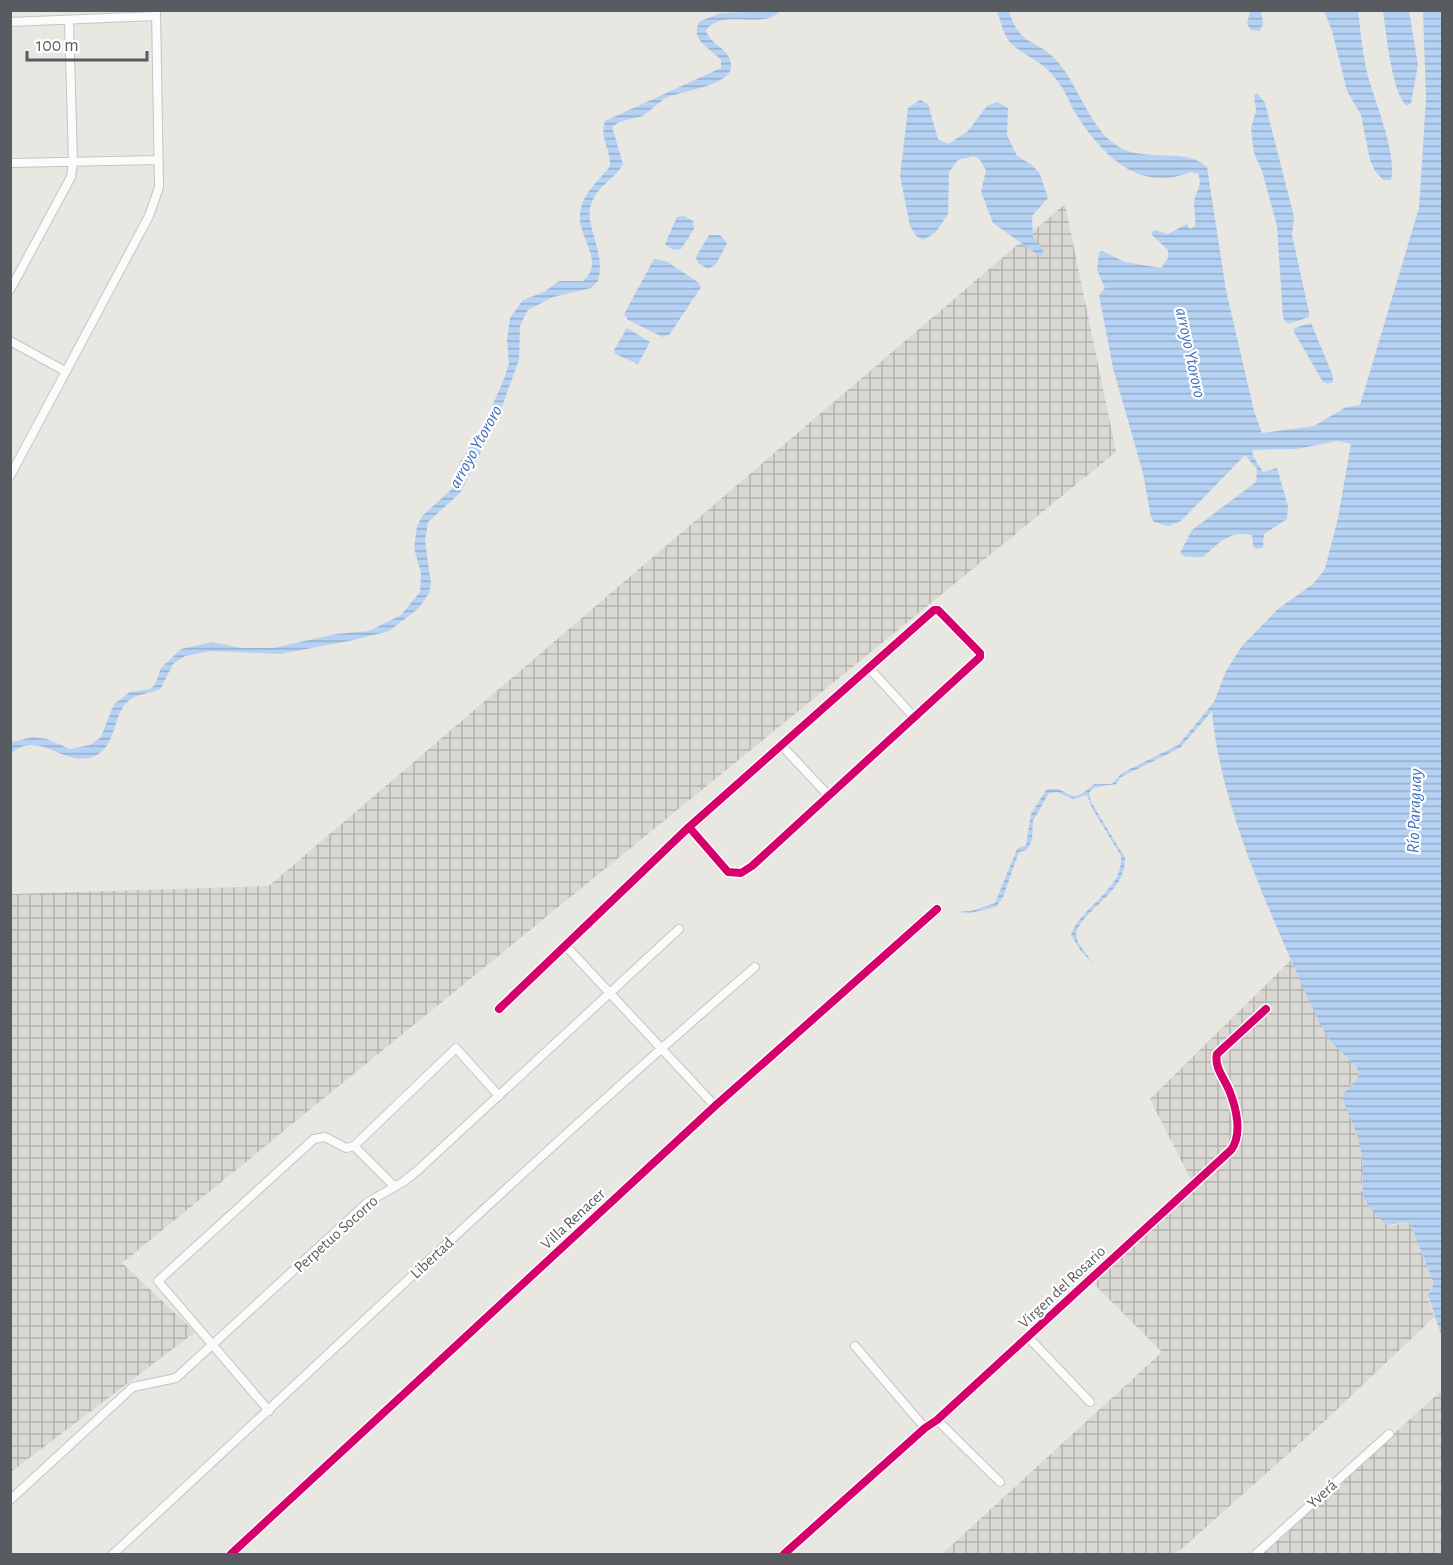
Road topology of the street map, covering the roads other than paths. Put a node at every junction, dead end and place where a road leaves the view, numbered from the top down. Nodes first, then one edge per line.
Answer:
1 (156, 13) edge
2 (69, 20) junction
3 (10, 22) edge
4 (159, 160) junction
5 (73, 162) junction
6 (10, 163) edge
7 (10, 290) edge
8 (10, 341) edge
9 (65, 371) junction
10 (10, 477) edge
11 (869, 668) junction
12 (914, 717) junction
13 (782, 746) junction
14 (828, 795) junction
15 (689, 827) junction
16 (937, 909) dead end
17 (679, 929) dead end
18 (565, 945) junction
19 (755, 967) dead end
20 (611, 993) junction
21 (499, 1009) dead end
22 (1266, 1009) dead end
23 (661, 1048) junction
24 (499, 1096) junction
25 (715, 1106) junction
26 (354, 1146) junction
27 (394, 1186) junction
28 (1028, 1337) junction
29 (213, 1345) junction
30 (855, 1346) dead end
31 (1090, 1402) dead end
32 (269, 1411) junction
33 (937, 1420) junction
34 (925, 1428) junction
35 (1389, 1434) dead end
36 (1000, 1482) dead end
37 (10, 1500) edge
38 (113, 1554) edge
39 (231, 1554) edge
40 (784, 1554) edge
41 (1256, 1554) edge

1 - 2 street
1 - 4 street
2 - 3 street
2 - 5 street
4 - 5 street
4 - 9 street
5 - 6 street
5 - 7 street
8 - 9 street
9 - 10 street
11 - 12 street
11 - 12 street
11 - 13 street
12 - 14 street
13 - 14 street
13 - 15 street
14 - 15 street
15 - 18 street
16 - 25 street, Villa Renacer
17 - 20 street, Perpetuo Socorro
18 - 20 street
18 - 21 street
19 - 23 street, Libertad
20 - 23 street
20 - 24 street, Perpetuo Socorro
22 - 28 street, Virgen del Rosario
23 - 25 street
23 - 32 street, Libertad
24 - 26 street
24 - 27 street, Perpetuo Socorro
25 - 39 street, Villa Renacer
26 - 27 street
26 - 29 street
27 - 29 street, Perpetuo Socorro
28 - 31 street
28 - 33 street, Virgen del Rosario
29 - 32 street
29 - 37 street, Perpetuo Socorro
30 - 34 street
32 - 38 street, Libertad
33 - 34 street, Virgen del Rosario
33 - 36 street
34 - 40 street, Virgen del Rosario
35 - 41 street, Yverá

